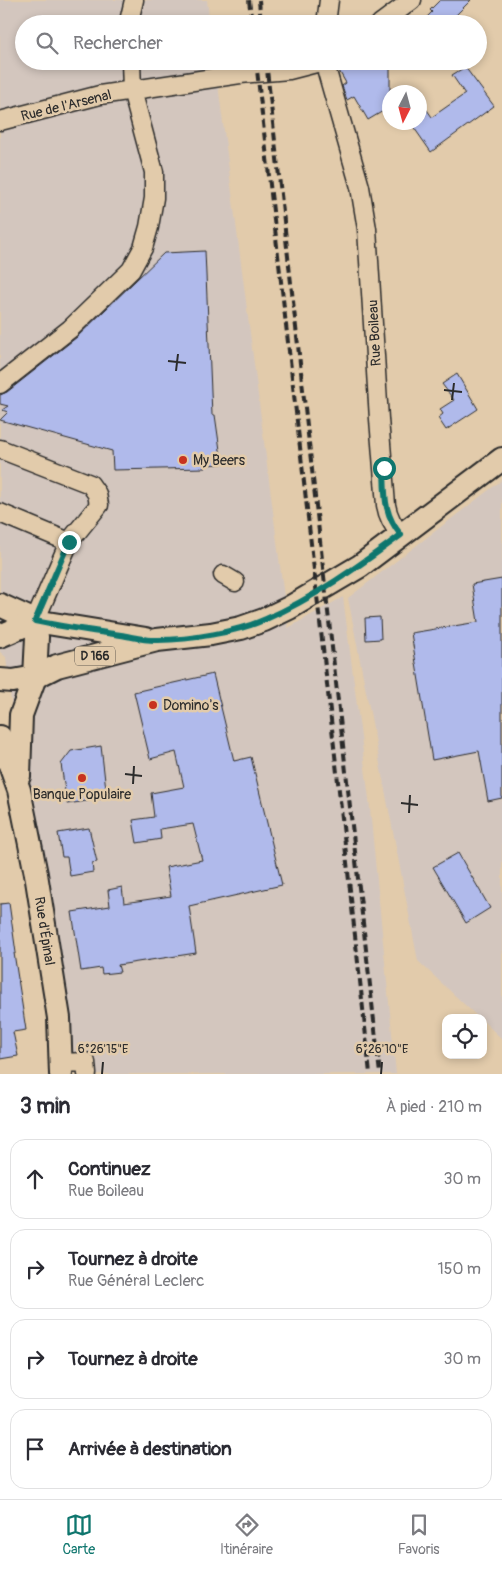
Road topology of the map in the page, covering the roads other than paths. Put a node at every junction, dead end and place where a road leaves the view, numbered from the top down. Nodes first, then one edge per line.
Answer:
1 (134, 0) edge
2 (329, 0) edge
3 (412, 0) edge
4 (130, 15) edge
5 (327, 15) edge
6 (392, 15) edge
7 (131, 70) edge
8 (289, 70) edge
9 (326, 70) edge
10 (132, 90) junction
11 (0, 121) edge
12 (0, 384) edge
13 (0, 449) edge
14 (502, 459) edge
15 (0, 513) edge
16 (401, 535) junction
17 (69, 542) junction
18 (0, 605) edge
19 (35, 621) junction
20 (0, 636) edge
21 (157, 640) junction
22 (35, 677) junction
23 (0, 680) edge
24 (0, 737) edge
25 (19, 790) junction
26 (61, 1069) edge
27 (87, 1074) edge

1 - 4 street
2 - 5 street
3 - 6 street
7 - 10 street
8 - 10 street, Rue de l'Arsenal
9 - 16 street, Rue Boileau
10 - 11 street, Rue de l'Arsenal
10 - 12 street
13 - 17 street
14 - 16 main road, D 166
15 - 17 street
16 - 21 main road, D 166
17 - 19 street
18 - 19 main road
19 - 20 main road
19 - 21 main road, D 166
19 - 22 main road, Rue d'Épinal
21 - 22 main road, D 166
22 - 23 main road, D 166
22 - 25 main road, Rue d'Épinal
24 - 25 main road, Rue d'Épinal
25 - 26 main road, Rue d'Épinal
26 - 27 street

